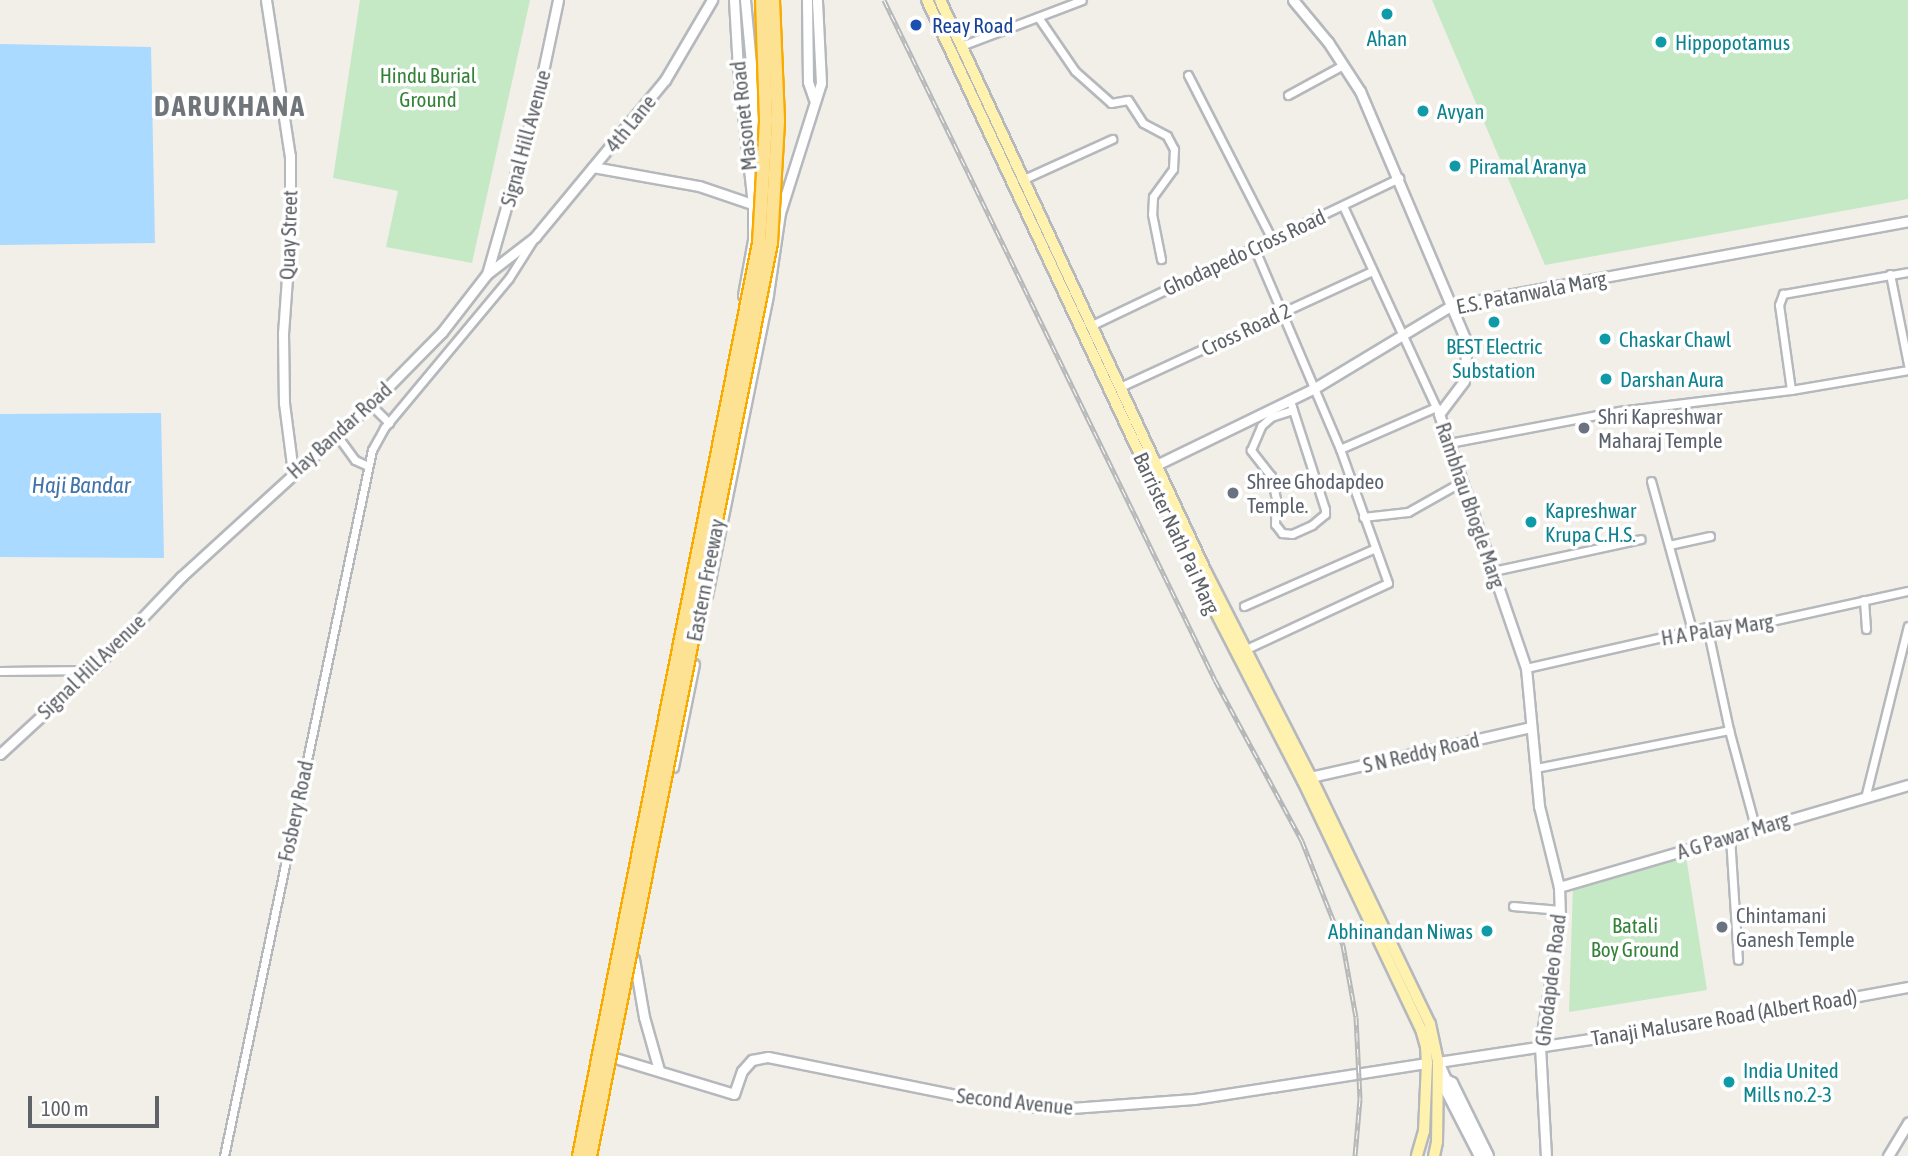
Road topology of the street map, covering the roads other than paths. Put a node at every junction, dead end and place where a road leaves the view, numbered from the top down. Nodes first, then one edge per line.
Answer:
1 (266, 0) edge
2 (558, 0) edge
3 (712, 0) edge
4 (734, 0) edge
5 (745, 0) edge
6 (762, 0) edge
7 (773, 0) edge
8 (807, 0) edge
9 (817, 0) edge
10 (927, 0) edge
11 (940, 0) edge
12 (1082, 0) edge
13 (1293, 0) edge
14 (1038, 17) junction
15 (961, 46) junction
16 (1343, 65) junction
17 (1188, 75) dead end
18 (1289, 95) dead end
19 (814, 99) junction
20 (1112, 139) dead end
21 (593, 167) junction
22 (1399, 178) junction
23 (1024, 180) junction
24 (752, 205) junction
25 (1343, 206) junction
26 (780, 213) junction
27 (1908, 221) edge
28 (535, 237) junction
29 (1272, 239) junction
30 (1254, 247) junction
31 (1161, 259) dead end
32 (1372, 271) junction
33 (1908, 272) edge
34 (487, 274) junction
35 (1890, 274) junction
36 (1452, 305) junction
37 (1281, 313) junction
38 (1090, 326) junction
39 (1401, 335) junction
40 (1096, 349) junction
41 (1908, 364) edge
42 (1908, 370) edge
43 (1120, 387) junction
44 (1313, 388) junction
45 (1791, 390) junction
46 (1290, 400) junction
47 (370, 404) junction
48 (1293, 410) junction
49 (1438, 411) junction
50 (389, 423) junction
51 (336, 434) junction
52 (1448, 443) junction
53 (1340, 449) junction
54 (368, 466) junction
55 (1152, 467) junction
56 (293, 472) junction
57 (1462, 481) junction
58 (1651, 481) dead end
59 (1363, 517) junction
60 (1710, 536) dead end
61 (1641, 538) dead end
62 (1668, 545) junction
63 (1374, 549) junction
64 (1493, 571) junction
65 (181, 577) joint
66 (1908, 591) edge
67 (1864, 600) junction
68 (1244, 606) dead end
69 (1908, 625) edge
70 (1707, 627) junction
71 (1866, 629) dead end
72 (1692, 630) junction
73 (1247, 649) junction
74 (1236, 655) junction
75 (1526, 668) junction
76 (91, 670) junction
77 (0, 671) edge
78 (1530, 727) junction
79 (1728, 730) junction
80 (0, 754) edge
81 (1536, 768) junction
82 (1307, 778) junction
83 (1908, 785) edge
84 (1866, 794) junction
85 (1756, 830) junction
86 (1730, 837) junction
87 (1559, 887) junction
88 (1513, 906) dead end
89 (1560, 911) junction
90 (615, 954) junction
91 (634, 959) junction
92 (1738, 960) dead end
93 (1908, 987) edge
94 (1540, 1046) junction
95 (615, 1058) junction
96 (1433, 1062) junction
97 (659, 1070) junction
98 (1446, 1080) junction
99 (1908, 1123) edge
100 (224, 1156) edge
101 (577, 1156) edge
102 (592, 1156) edge
103 (1417, 1156) edge
104 (1434, 1156) edge
105 (1480, 1156) edge
106 (1488, 1156) edge
107 (1546, 1156) edge
108 (1888, 1156) edge

1 - 56 street, Quay Street
2 - 34 street, Signal Hill Avenue
3 - 21 street, 4th Lane
4 - 24 street, Masonet Road
5 - 26 street
6 - 101 highway, Eastern Freeway, bridge
7 - 102 highway, Eastern Freeway, bridge
8 - 19 street
9 - 19 street
10 - 40 main road, Barrister Nath Pai Marg
11 - 15 main road, Barrister Nath Pai Marg
12 - 14 street
13 - 16 street, Rambhau Bhogle Marg
14 - 15 street
14 - 31 street
15 - 23 main road, Barrister Nath Pai Marg
16 - 18 street
16 - 22 street, Rambhau Bhogle Marg
17 - 29 street
19 - 26 street
20 - 23 street
21 - 24 street
21 - 28 street, 4th Lane
22 - 25 street, Ghodapedo Cross Road
22 - 36 street, Rambhau Bhogle Marg
23 - 38 main road, Barrister Nath Pai Marg
24 - 26 street
24 - 90 street, Masonet Road
25 - 29 street, Ghodapedo Cross Road
25 - 32 street
26 - 91 street
27 - 36 street, E.S. Patanwala Marg
28 - 34 street, 4th Lane
28 - 50 street, 4th Lane
29 - 30 street, Ghodapedo Cross Road
30 - 37 street
30 - 38 street, Ghodapedo Cross Road
32 - 37 street, Cross Road 2
32 - 39 street
33 - 35 street
34 - 47 street, Hay Bandar Road
35 - 41 street
35 - 45 street
36 - 39 street, E.S. Patanwala Marg
36 - 49 street, Rambhau Bhogle Marg
37 - 43 street, Cross Road 2
37 - 44 street
38 - 40 main road, Barrister Nath Pai Marg
39 - 44 street, E.S. Patanwala Marg
39 - 49 street
40 - 43 main road, Barrister Nath Pai Marg
40 - 55 main road, Barrister Nath Pai Marg
42 - 45 street
43 - 55 main road, Barrister Nath Pai Marg
44 - 46 street, E.S. Patanwala Marg
44 - 53 street
45 - 52 street
46 - 48 street
46 - 55 street, E.S. Patanwala Marg
47 - 50 street
47 - 51 street, Hay Bandar Road
48 - 48 street
49 - 52 street, Rambhau Bhogle Marg
49 - 53 street
50 - 54 street, 4th Lane
51 - 54 street
51 - 56 street, Hay Bandar Road
52 - 57 street, Rambhau Bhogle Marg
53 - 59 street
54 - 100 street, Fosbery Road
55 - 73 main road, Barrister Nath Pai Marg
55 - 74 main road, Barrister Nath Pai Marg
56 - 65 street, Hay Bandar Road
57 - 59 street
57 - 64 street, Rambhau Bhogle Marg
58 - 62 street
59 - 63 street
60 - 62 street
61 - 64 street
62 - 72 street
63 - 68 street
63 - 73 street
64 - 75 street, Rambhau Bhogle Marg
65 - 76 street, Signal Hill Avenue
66 - 67 street, H A Palay Marg
67 - 70 street, H A Palay Marg
67 - 71 street
69 - 84 street
70 - 72 street, H A Palay Marg
70 - 79 street
72 - 75 street, H A Palay Marg
73 - 74 street
73 - 82 main road, Barrister Nath Pai Marg
74 - 82 main road, Barrister Nath Pai Marg
75 - 78 street, Rambhau Bhogle Marg
76 - 77 street
76 - 80 street, Signal Hill Avenue
78 - 81 street, Rambhau Bhogle Marg
78 - 82 street, S N Reddy Road
79 - 81 street
79 - 85 street
81 - 87 street, Rambhau Bhogle Marg
82 - 96 main road, Barrister Nath Pai Marg
83 - 84 street, A G Pawar Marg
84 - 85 street, A G Pawar Marg
85 - 86 street, A G Pawar Marg
86 - 87 street, A G Pawar Marg
86 - 92 street
87 - 89 street, Ghodapdeo Road
88 - 89 street
89 - 94 street, Ghodapdeo Road
90 - 91 street
90 - 101 street, Masonet Road
91 - 95 street
91 - 97 street
93 - 94 street, Tanaji Malusare Road (Albert Road)
94 - 96 street, Tanaji Malusare Road (Albert Road)
94 - 107 street, Ghodapdeo Road
95 - 97 street, Second Avenue
95 - 102 street
96 - 97 street, Second Avenue
96 - 98 main road
96 - 103 main road
96 - 104 main road
98 - 105 main road
98 - 106 main road
99 - 108 street

